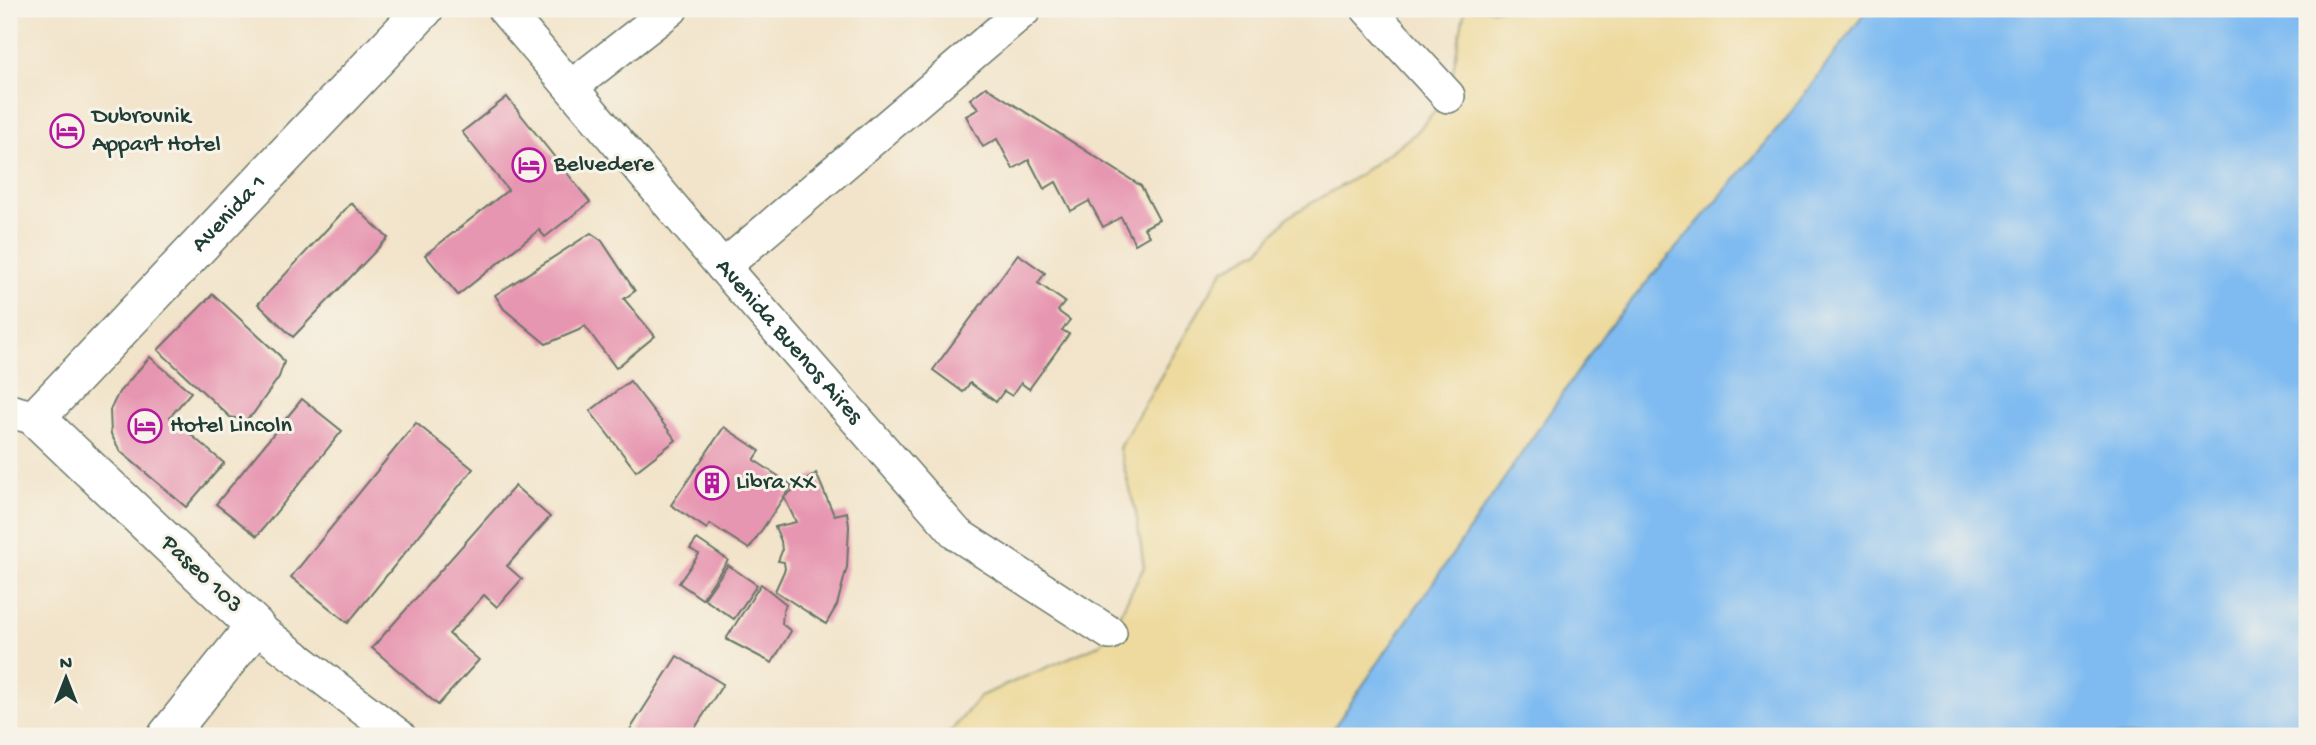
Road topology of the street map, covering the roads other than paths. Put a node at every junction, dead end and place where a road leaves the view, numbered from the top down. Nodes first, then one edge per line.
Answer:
1 (424, 9) edge
2 (504, 9) edge
3 (671, 9) edge
4 (1025, 9) edge
5 (1368, 9) edge
6 (571, 87) junction
7 (1448, 96) dead end
8 (723, 267) junction
9 (22, 414) edge
10 (255, 625) junction
11 (1110, 634) dead end
12 (167, 736) edge
13 (399, 736) edge

1 - 9 street, Avenida 1
2 - 6 street, Avenida Buenos Aires
3 - 6 street
4 - 8 street
5 - 7 street
6 - 8 street, Avenida Buenos Aires
8 - 11 street, Avenida Buenos Aires
9 - 10 street, Paseo 103
10 - 12 street
10 - 13 street, Paseo 103

